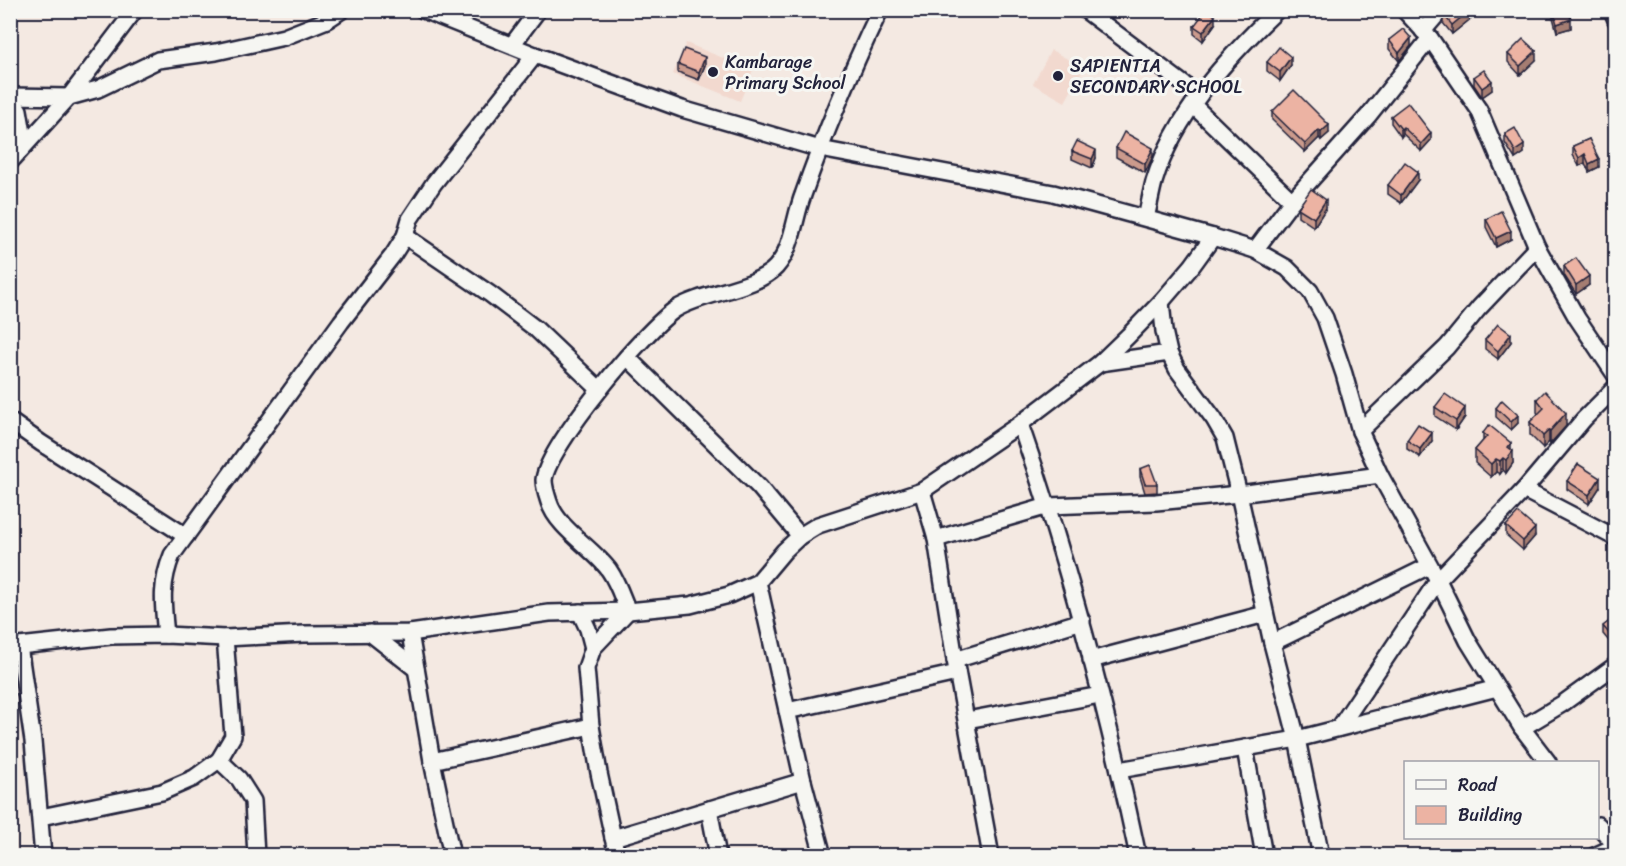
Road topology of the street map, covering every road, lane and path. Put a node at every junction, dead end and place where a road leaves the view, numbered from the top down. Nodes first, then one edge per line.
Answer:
1 (135, 10) edge
2 (342, 10) edge
3 (423, 10) edge
4 (538, 10) edge
5 (880, 10) edge
6 (1085, 10) edge
7 (1277, 10) edge
8 (1404, 10) edge
9 (1441, 10) edge
10 (1612, 10) edge
11 (1264, 16) edge
12 (1616, 20) edge
13 (1427, 35) junction
14 (512, 45) junction
15 (535, 55) junction
16 (10, 96) edge
17 (69, 97) junction
18 (1195, 100) junction
19 (26, 145) junction
20 (820, 149) junction
21 (10, 162) edge
22 (1292, 201) junction
23 (1146, 218) junction
24 (405, 236) junction
25 (1213, 237) junction
26 (1537, 247) junction
27 (1255, 250) junction
28 (1161, 303) junction
29 (1169, 353) junction
30 (627, 357) junction
31 (1100, 363) junction
32 (1616, 376) edge
33 (1616, 387) edge
34 (599, 389) junction
35 (10, 421) edge
36 (1020, 424) junction
37 (1360, 431) junction
38 (1380, 475) junction
39 (1524, 490) junction
40 (922, 491) junction
41 (1239, 494) junction
42 (1048, 506) junction
43 (186, 536) junction
44 (800, 536) junction
45 (1616, 538) edge
46 (936, 539) junction
47 (1429, 566) junction
48 (1437, 580) junction
49 (758, 582) junction
50 (628, 611) junction
51 (580, 612) junction
52 (1265, 614) junction
53 (1082, 621) junction
54 (370, 633) junction
55 (410, 633) junction
56 (166, 635) junction
57 (225, 638) junction
58 (1272, 643) junction
59 (15, 647) edge
60 (593, 648) junction
61 (1091, 660) junction
62 (1616, 665) edge
63 (956, 666) junction
64 (416, 669) junction
65 (1497, 688) junction
66 (1100, 695) junction
67 (787, 711) junction
68 (967, 720) junction
69 (591, 726) junction
70 (1339, 728) junction
71 (1522, 728) junction
72 (1297, 739) junction
73 (1245, 748) junction
74 (219, 760) junction
75 (432, 761) junction
76 (1547, 761) edge
77 (1119, 770) junction
78 (803, 781) junction
79 (709, 809) junction
80 (41, 817) junction
81 (1599, 826) edge
82 (613, 838) junction
83 (1616, 846) edge
84 (43, 855) edge
85 (256, 855) edge
86 (452, 855) edge
87 (617, 855) edge
88 (718, 855) edge
89 (823, 855) edge
90 (991, 855) edge
91 (1138, 855) edge
92 (1264, 855) edge
93 (1321, 855) edge
94 (1594, 855) edge

1 - 17 street
2 - 17 street
3 - 14 street
4 - 14 street
5 - 20 street
6 - 18 street
7 - 11 street
8 - 13 street
9 - 13 street
10 - 12 street
11 - 18 street
13 - 22 street
13 - 26 street
14 - 15 street
15 - 20 street
15 - 24 street
16 - 17 street
16 - 19 street
17 - 19 street
18 - 22 street
18 - 23 street
19 - 21 street
20 - 23 street
20 - 30 street
22 - 27 street
23 - 25 street
24 - 34 street
24 - 43 street
25 - 27 street
25 - 28 street
26 - 32 street
26 - 37 street
27 - 37 street
28 - 29 street
28 - 31 street
29 - 31 street
29 - 41 street
30 - 34 street
30 - 44 street
31 - 36 street
33 - 39 street
34 - 50 street
35 - 43 street
36 - 40 street
36 - 42 street
37 - 38 street
38 - 41 street
38 - 47 street
39 - 45 street
39 - 48 street
40 - 44 street
40 - 46 street
41 - 42 street
41 - 52 street
42 - 46 street
42 - 53 street
43 - 56 street
44 - 49 street
46 - 63 street
47 - 48 street
47 - 58 street
48 - 65 street
48 - 70 street
49 - 50 street
49 - 67 street
50 - 51 street
50 - 60 street
51 - 55 street
51 - 60 street
52 - 58 street
52 - 61 street
53 - 61 street
53 - 63 street
54 - 55 street
54 - 57 street
54 - 64 street
55 - 64 street
56 - 57 street
56 - 59 street
57 - 74 street
58 - 72 street
59 - 80 street
60 - 69 street
61 - 66 street
62 - 71 street
63 - 67 street
63 - 68 street
64 - 75 street
65 - 70 street
65 - 71 street
66 - 68 street
66 - 77 street
67 - 78 street
68 - 90 street
69 - 75 street
69 - 82 street
70 - 72 street
71 - 76 street
72 - 73 street
72 - 93 street
73 - 77 street
73 - 92 street
74 - 80 street
74 - 85 street
75 - 86 street
77 - 91 street
78 - 79 street
78 - 89 street
79 - 82 street
79 - 88 street
80 - 84 street
81 - 83 street
82 - 87 street
83 - 94 street

